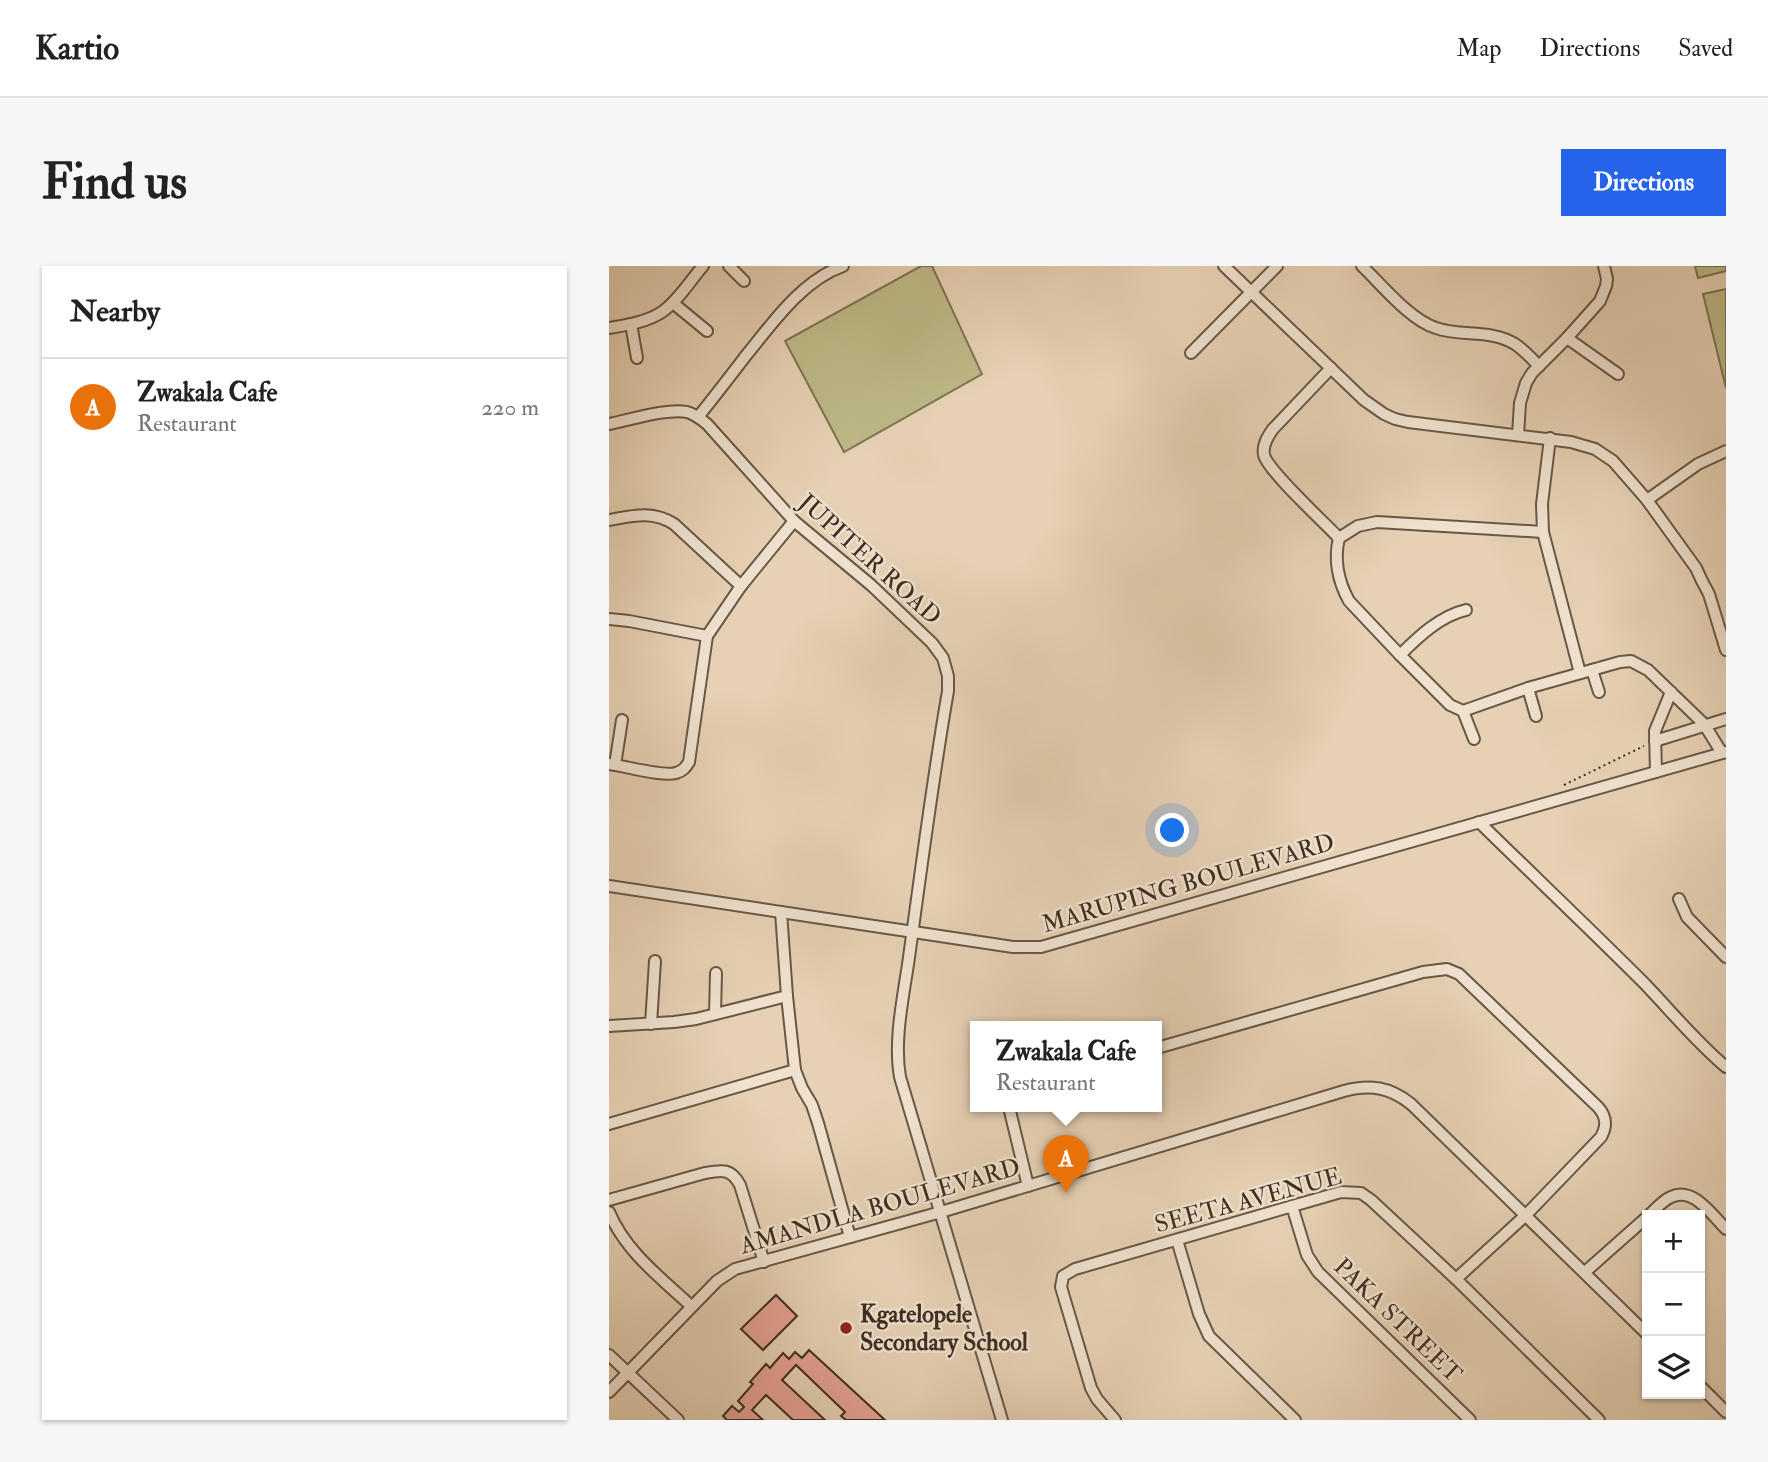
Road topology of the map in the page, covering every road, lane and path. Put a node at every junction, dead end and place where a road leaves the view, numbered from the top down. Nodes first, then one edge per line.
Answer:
1 (702, 266) edge
2 (729, 266) edge
3 (843, 266) edge
4 (1224, 266) edge
5 (1277, 266) edge
6 (1362, 266) edge
7 (1604, 266) edge
8 (744, 281) dead end
9 (1252, 292) junction
10 (673, 303) junction
11 (631, 324) junction
12 (609, 328) edge
13 (706, 331) dead end
14 (1567, 338) junction
15 (1191, 353) dead end
16 (637, 358) dead end
17 (1539, 366) junction
18 (1331, 369) junction
19 (1618, 374) dead end
20 (698, 417) junction
21 (609, 424) edge
22 (1518, 435) junction
23 (1550, 438) junction
24 (1726, 451) edge
25 (1647, 500) junction
26 (609, 520) edge
27 (794, 521) junction
28 (1543, 532) junction
29 (1339, 538) junction
30 (741, 586) junction
31 (1466, 610) dead end
32 (609, 619) edge
33 (707, 636) junction
34 (1726, 650) edge
35 (1400, 655) junction
36 (1592, 670) junction
37 (1580, 673) junction
38 (1528, 688) junction
39 (1598, 692) dead end
40 (1671, 692) junction
41 (1463, 711) junction
42 (1536, 716) dead end
43 (1726, 719) edge
44 (622, 720) dead end
45 (1706, 726) junction
46 (1474, 740) dead end
47 (1655, 741) junction
48 (1724, 752) edge
49 (612, 765) edge
50 (1656, 772) junction
51 (1564, 786) dead end
52 (1479, 822) junction
53 (609, 886) edge
54 (1679, 899) dead end
55 (781, 912) junction
56 (913, 932) junction
57 (1726, 957) edge
58 (655, 961) dead end
59 (716, 973) dead end
60 (787, 996) junction
61 (715, 1014) junction
62 (651, 1024) junction
63 (609, 1026) edge
64 (1162, 1047) edge
65 (1726, 1067) edge
66 (795, 1070) junction
67 (1010, 1112) edge
68 (609, 1124) edge
69 (1028, 1186) junction
70 (609, 1200) edge
71 (1291, 1206) junction
72 (1654, 1210) edge
73 (609, 1212) edge
74 (940, 1212) junction
75 (1526, 1215) junction
76 (1642, 1221) edge
77 (1726, 1229) edge
78 (850, 1237) junction
79 (1177, 1240) junction
80 (764, 1262) junction
81 (1585, 1272) junction
82 (1456, 1279) junction
83 (691, 1306) junction
84 (1642, 1329) edge
85 (609, 1354) edge
86 (628, 1373) junction
87 (1705, 1391) edge
88 (609, 1392) edge
89 (1590, 1411) junction
90 (1726, 1412) edge
91 (678, 1420) edge
92 (1002, 1420) edge
93 (1115, 1420) edge
94 (1295, 1420) edge
95 (1469, 1420) edge
96 (1581, 1420) edge
97 (1599, 1420) edge

1 - 10 street
2 - 8 street
3 - 20 street
4 - 9 street
5 - 9 street
6 - 17 street
7 - 14 street
9 - 15 street
9 - 18 street
10 - 11 street
10 - 13 street
11 - 12 street
11 - 16 street
14 - 17 street
14 - 19 street
17 - 22 street
18 - 22 street
18 - 29 street
20 - 21 street
20 - 27 street, JUPITER ROAD
22 - 23 street
23 - 25 street
23 - 28 street
24 - 25 street
25 - 34 street
26 - 30 street
27 - 30 street
27 - 56 street, JUPITER ROAD
28 - 29 street
28 - 37 street
29 - 35 street
30 - 33 street
31 - 35 street
32 - 33 street
33 - 49 street
35 - 41 street
36 - 37 street
36 - 39 street
36 - 40 street
37 - 38 street
38 - 41 street
38 - 42 street
40 - 45 street
40 - 47 street
41 - 46 street
43 - 45 street
44 - 49 street
45 - 47 street
45 - 48 street
47 - 50 street
47 - 51 path
48 - 50 street, MARUPING BOULEVARD
50 - 52 street, MARUPING BOULEVARD
52 - 56 street, MARUPING BOULEVARD
52 - 65 street
53 - 55 street, MARUPING BOULEVARD
54 - 57 street
55 - 56 street, MARUPING BOULEVARD
55 - 60 street
56 - 74 street, JUPITER ROAD
58 - 62 street
59 - 61 street
60 - 61 street
60 - 66 street
61 - 62 street
62 - 63 street
64 - 75 street
66 - 68 street
66 - 78 street
67 - 69 street
69 - 74 street, AMANDLA BOULEVARD
69 - 75 street, AMANDLA BOULEVARD
70 - 80 street
71 - 79 street, SEETA AVENUE
71 - 82 street, SEETA AVENUE
71 - 95 street, PAKA STREET
72 - 77 street
73 - 83 street
74 - 78 street, AMANDLA BOULEVARD
74 - 92 street, JUPITER ROAD
75 - 81 street, AMANDLA BOULEVARD
75 - 82 street
76 - 81 street
78 - 80 street, AMANDLA BOULEVARD
79 - 93 street, SEETA AVENUE
79 - 94 street
80 - 83 street, AMANDLA BOULEVARD
81 - 84 street, AMANDLA BOULEVARD
82 - 89 street, SEETA AVENUE
83 - 86 street, AMANDLA BOULEVARD
85 - 86 street
86 - 88 street, AMANDLA BOULEVARD
86 - 91 street
87 - 90 street
89 - 96 street
89 - 97 street, SEETA AVENUE

